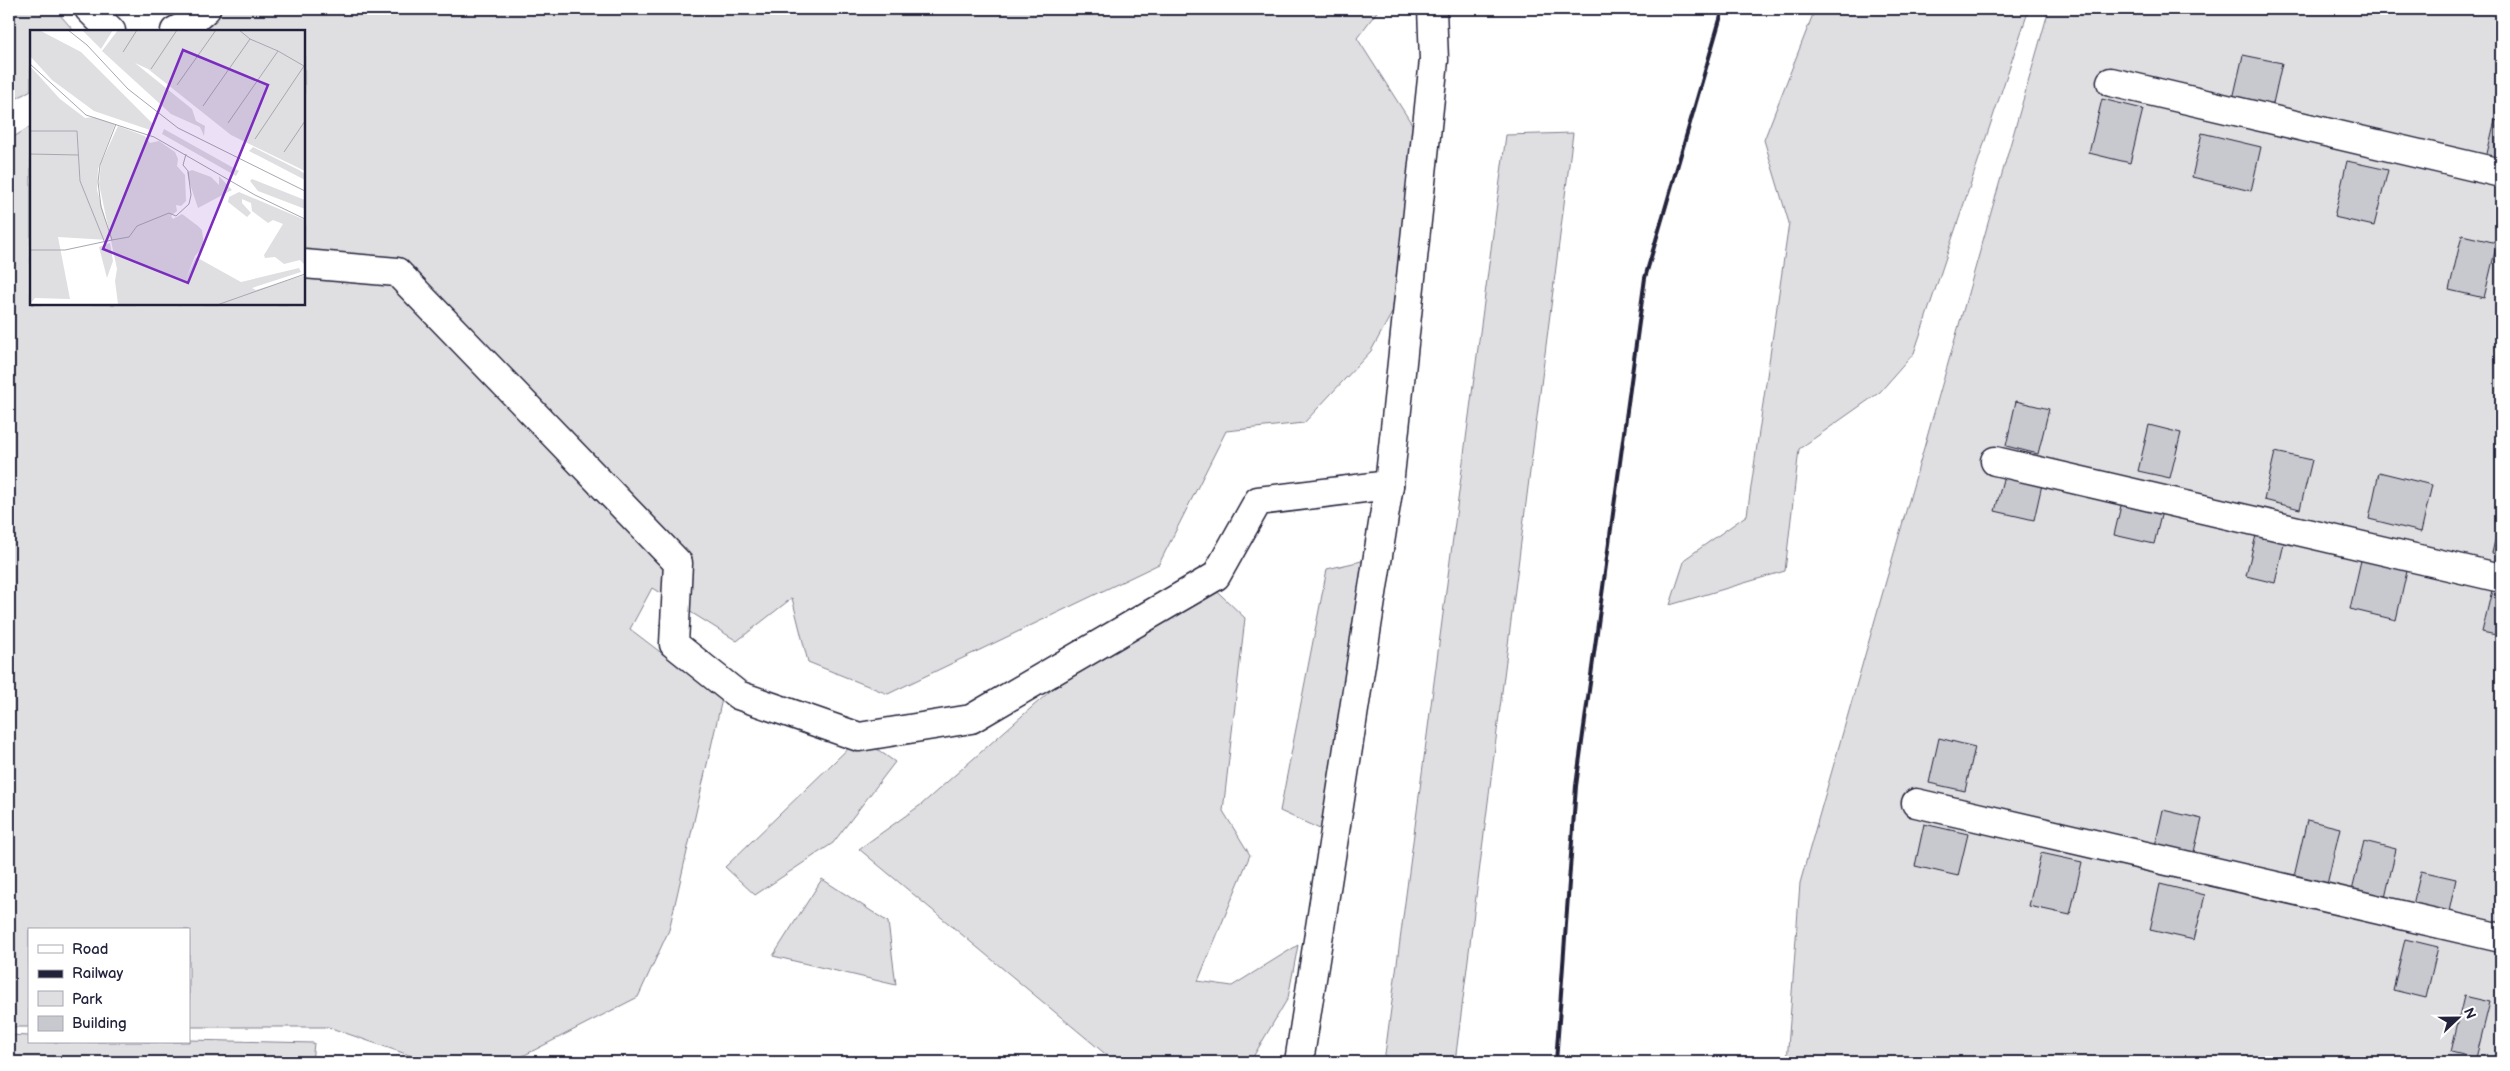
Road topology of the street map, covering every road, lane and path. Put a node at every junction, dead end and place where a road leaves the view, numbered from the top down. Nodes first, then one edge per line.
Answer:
1 (89, 9) edge
2 (206, 9) edge
3 (1432, 9) edge
4 (110, 30) edge
5 (177, 30) edge
6 (2111, 82) dead end
7 (2501, 173) edge
8 (305, 264) edge
9 (1995, 461) dead end
10 (1389, 485) junction
11 (2501, 578) edge
12 (1916, 803) dead end
13 (2501, 938) edge
14 (1299, 1062) edge

1 - 4 street
2 - 5 street
3 - 10 street
6 - 7 street
8 - 10 street
9 - 11 street
10 - 14 street
12 - 13 street

